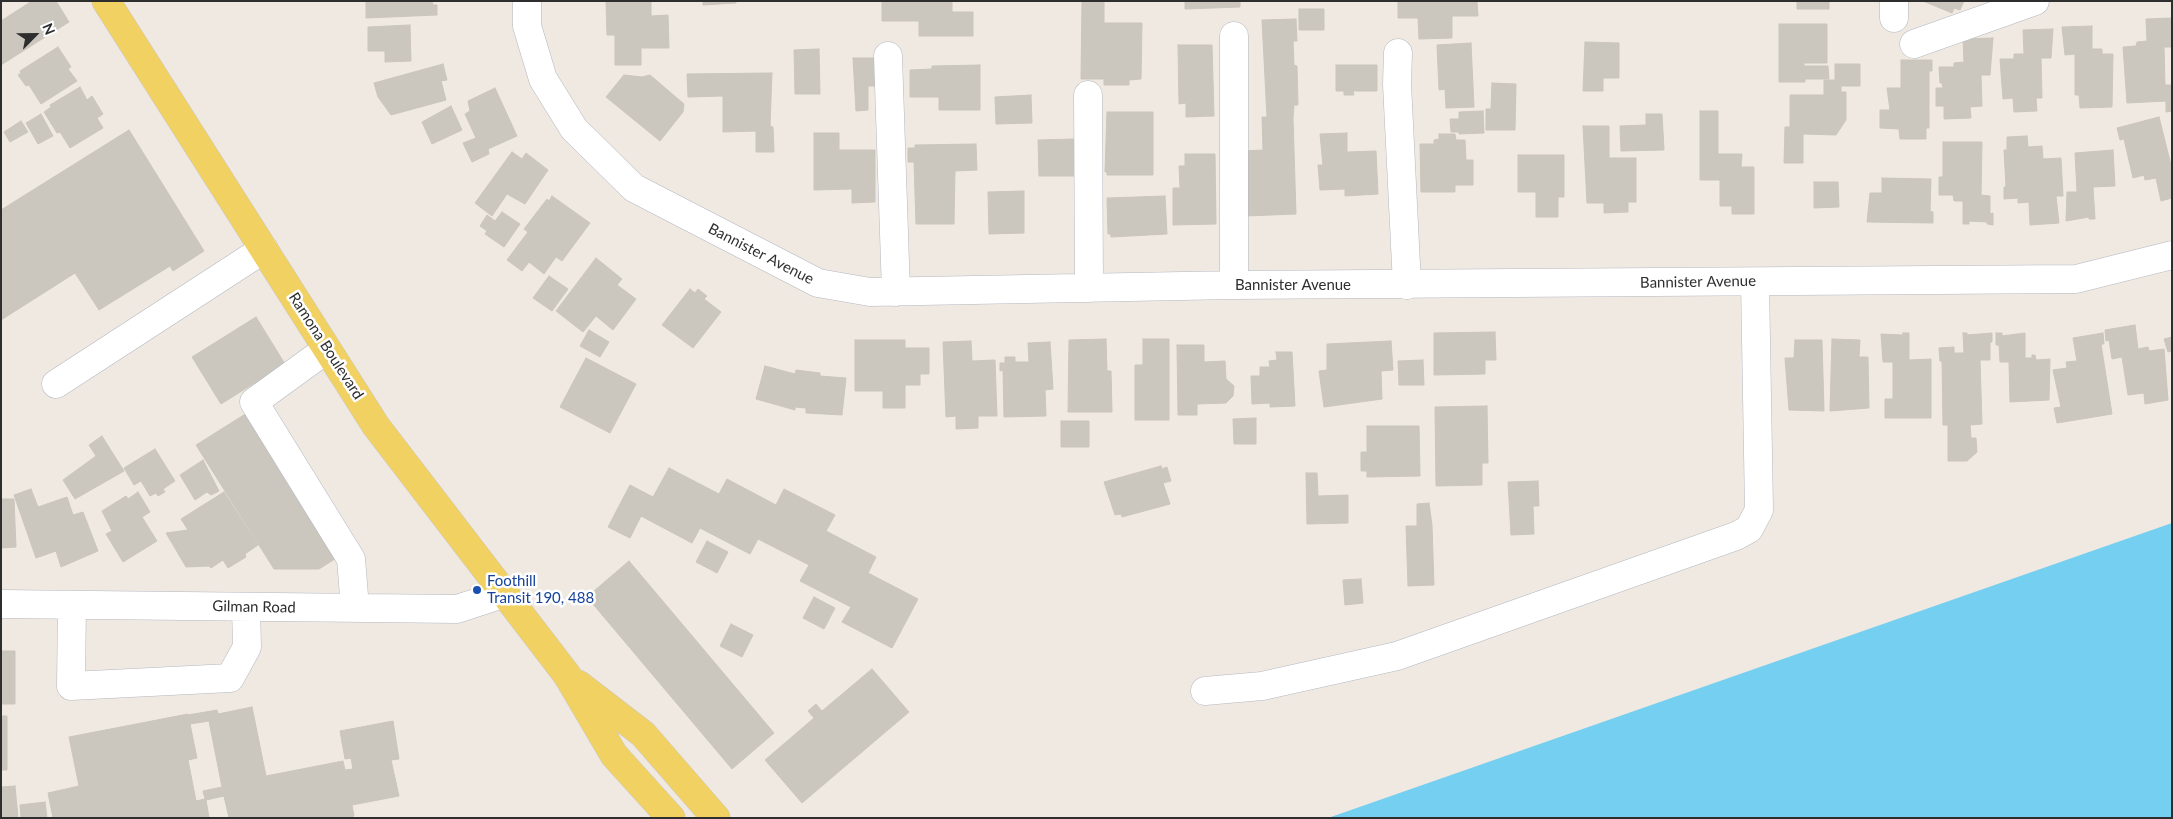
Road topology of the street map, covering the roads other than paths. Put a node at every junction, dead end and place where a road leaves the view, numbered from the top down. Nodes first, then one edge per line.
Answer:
1 (106, 1) edge
2 (2035, 1) edge
3 (527, 14) edge
4 (1234, 36) dead end
5 (1914, 44) dead end
6 (1398, 53) dead end
7 (888, 56) dead end
8 (1088, 95) dead end
9 (264, 249) junction
10 (2172, 255) edge
11 (1755, 282) junction
12 (1234, 285) junction
13 (1407, 285) junction
14 (1089, 288) junction
15 (896, 292) junction
16 (327, 349) junction
17 (56, 384) dead end
18 (503, 594) junction
19 (1, 604) edge
20 (72, 605) junction
21 (246, 607) junction
22 (355, 608) junction
23 (567, 676) junction
24 (1205, 691) dead end
25 (671, 818) edge
26 (716, 818) edge

1 - 9 main road, Ramona Boulevard
2 - 5 street
3 - 15 street, Bannister Avenue
4 - 12 street
6 - 13 street
7 - 15 street
8 - 14 street
9 - 16 main road, Ramona Boulevard
9 - 17 street
10 - 11 street, Bannister Avenue
11 - 13 street, Bannister Avenue
11 - 24 street
12 - 13 street, Bannister Avenue
12 - 14 street, Bannister Avenue
14 - 15 street, Bannister Avenue
16 - 18 main road, Ramona Boulevard
16 - 22 street
18 - 22 street, Gilman Road
18 - 23 main road, Ramona Boulevard
19 - 20 street, Gilman Road
20 - 21 street, Gilman Road
20 - 21 street
21 - 22 street, Gilman Road
23 - 25 main road, Ramona Boulevard
23 - 26 main road, Ramona Boulevard

